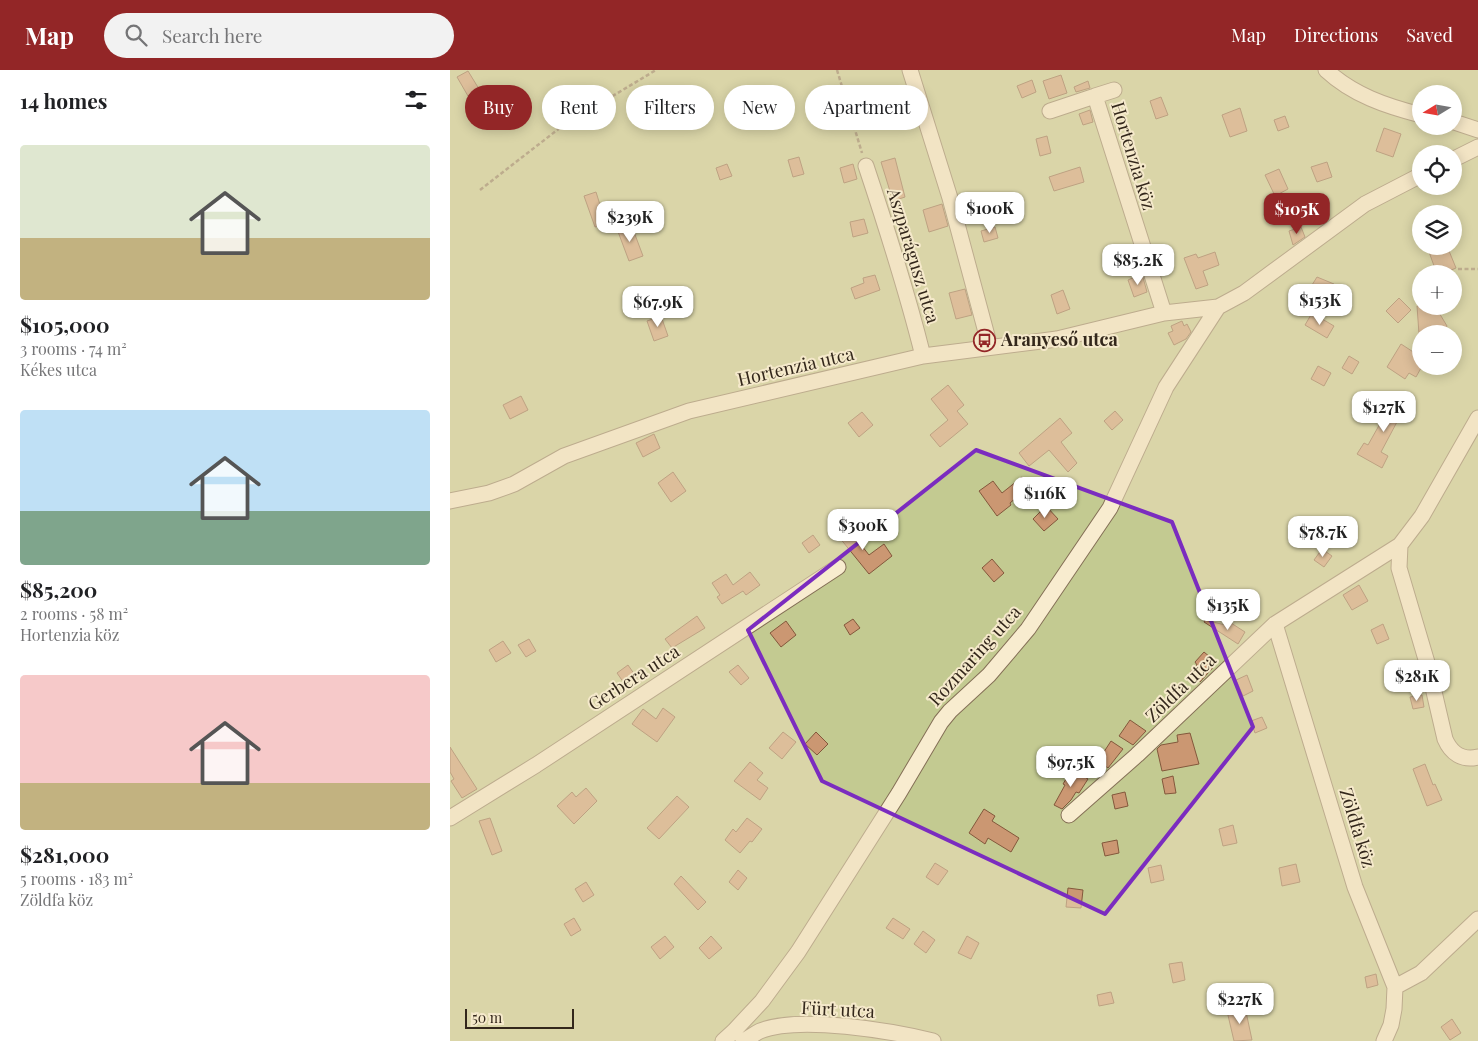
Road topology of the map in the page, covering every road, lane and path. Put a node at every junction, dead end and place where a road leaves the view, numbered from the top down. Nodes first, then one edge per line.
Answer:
1 (656, 70) edge
2 (837, 70) edge
3 (910, 70) edge
4 (1326, 70) edge
5 (1114, 90) dead end
6 (1095, 96) junction
7 (1050, 111) dead end
8 (1412, 112) edge
9 (1462, 125) edge
10 (1478, 130) edge
11 (1478, 147) edge
12 (1462, 155) edge
13 (866, 166) joint
14 (1412, 180) edge
15 (480, 190) dead end
16 (1462, 269) edge
17 (1478, 269) edge
18 (1218, 307) junction
19 (1164, 313) junction
20 (990, 347) junction
21 (923, 356) junction
22 (1478, 418) edge
23 (450, 501) edge
24 (1400, 545) junction
25 (838, 567) dead end
26 (1275, 624) junction
27 (1478, 757) edge
28 (1069, 815) dead end
29 (450, 818) edge
30 (1478, 918) edge
31 (1395, 987) junction
32 (723, 1041) edge
33 (743, 1041) edge
34 (933, 1041) edge
35 (1384, 1041) edge

1 - 15 path
2 - 13 path
3 - 20 street
4 - 8 street
5 - 6 street, Hortenzia köz
6 - 7 street, Hortenzia köz
6 - 19 street, Hortenzia köz
9 - 10 street
11 - 12 street
13 - 21 street, Aszparágusz utca
14 - 18 street
16 - 17 path
18 - 19 street, Hortenzia utca
18 - 32 street, Rozmaring utca
19 - 20 street, Hortenzia utca
20 - 21 street, Hortenzia utca
21 - 23 street, Hortenzia utca
22 - 24 street, Zöldfa utca
24 - 26 street, Zöldfa utca
24 - 27 street
25 - 29 street, Gerbera utca
26 - 28 street, Zöldfa utca
26 - 31 street, Zöldfa köz
30 - 31 street
31 - 35 street, Zöldfa köz
33 - 34 street, Fürt utca

